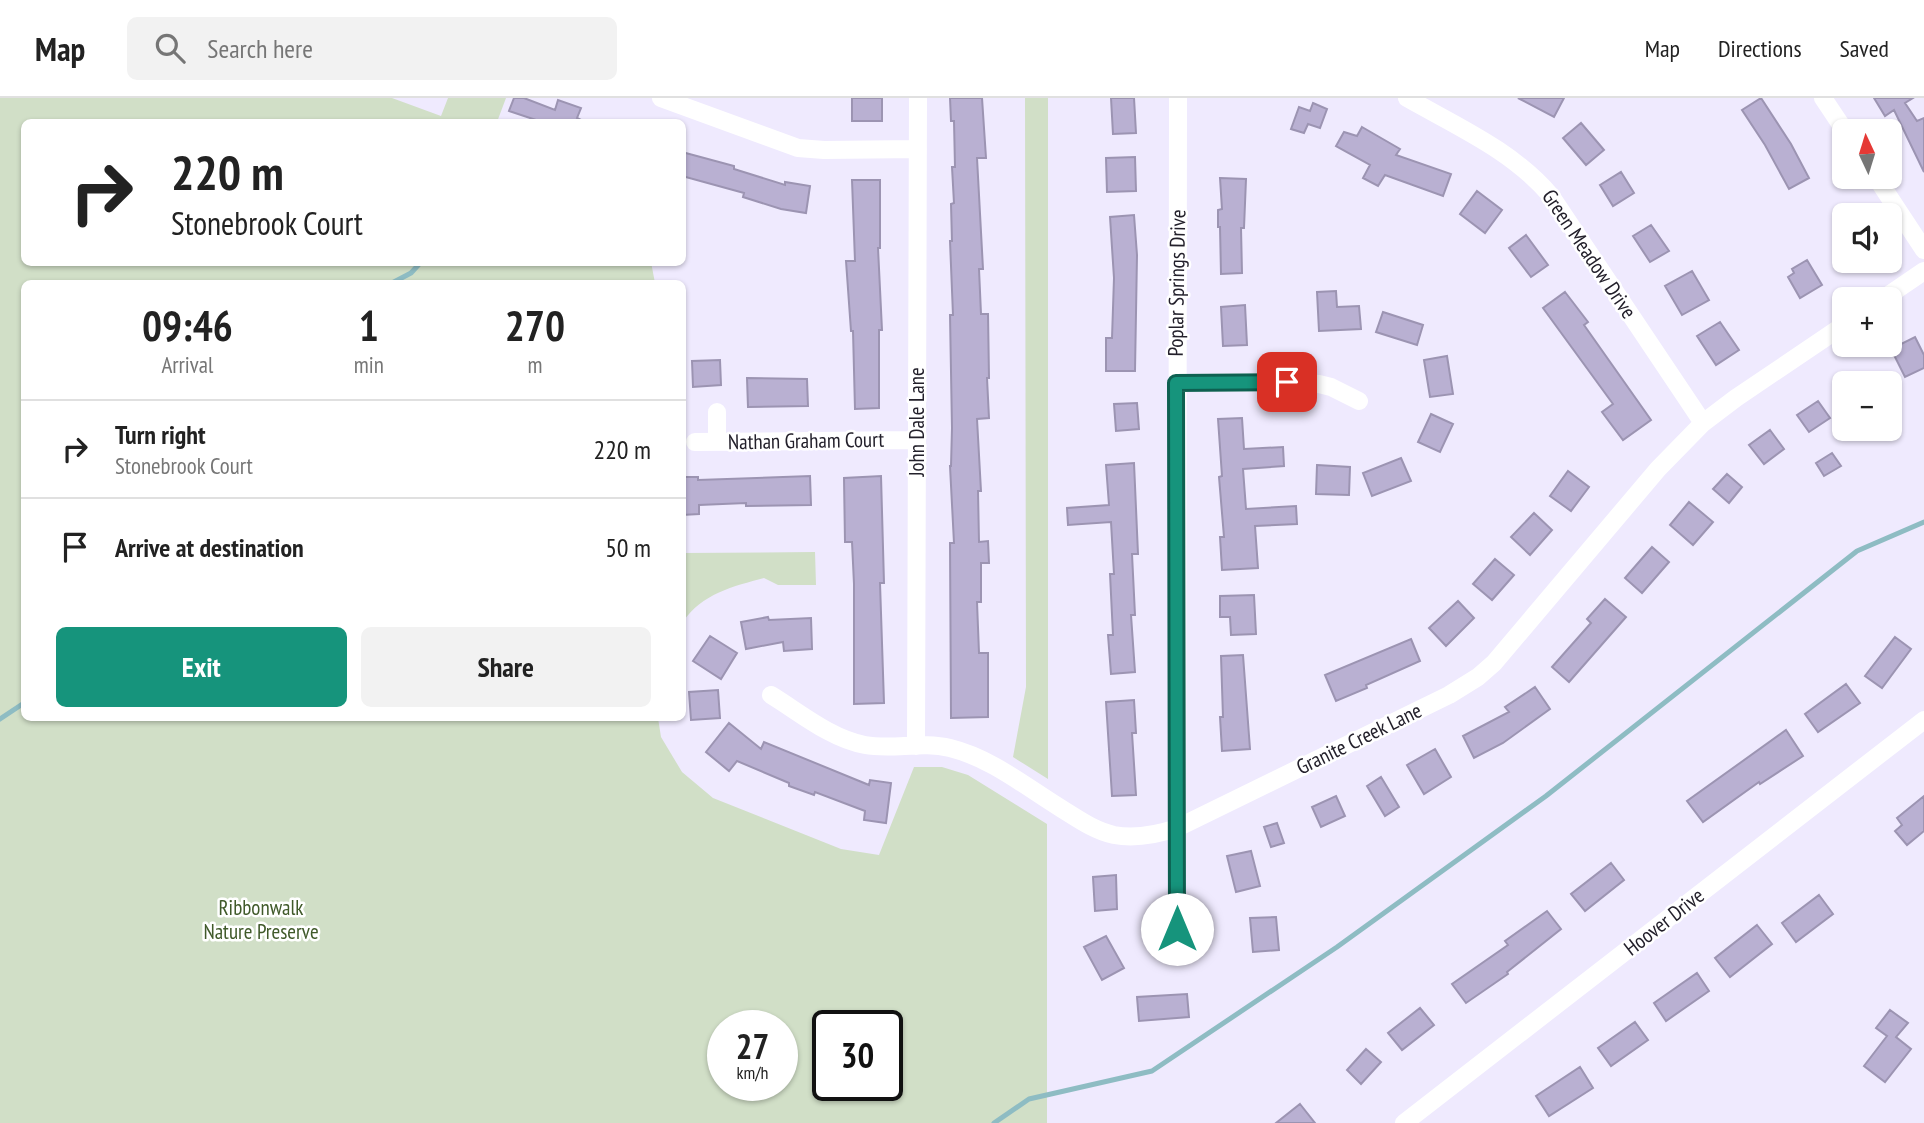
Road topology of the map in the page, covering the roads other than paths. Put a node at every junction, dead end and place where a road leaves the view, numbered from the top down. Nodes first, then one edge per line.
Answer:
1 (661, 98) edge
2 (918, 98) edge
3 (1178, 98) edge
4 (1407, 98) edge
5 (1824, 98) edge
6 (1837, 119) edge
7 (918, 149) junction
8 (1883, 189) edge
9 (1924, 250) edge
10 (1924, 271) edge
11 (1901, 287) edge
12 (1832, 333) edge
13 (1176, 383) junction
14 (1359, 401) dead end
15 (717, 412) dead end
16 (1703, 423) junction
17 (916, 440) junction
18 (695, 442) dead end
19 (718, 442) junction
20 (771, 695) dead end
21 (1924, 720) edge
22 (916, 746) junction
23 (1177, 828) junction
24 (1177, 929) dead end
25 (1404, 1123) edge

1 - 7 street
2 - 7 street, John Dale Lane
3 - 13 street, Poplar Springs Drive
4 - 16 street, Green Meadow Drive
5 - 6 street
7 - 17 street, John Dale Lane
8 - 9 street
10 - 11 street
12 - 16 street, Granite Creek Lane
13 - 14 street
13 - 23 street, Poplar Springs Drive
15 - 19 street
16 - 23 street, Granite Creek Lane
17 - 19 street, Nathan Graham Court
17 - 22 street, John Dale Lane
18 - 19 street, Nathan Graham Court
20 - 22 street, Granite Creek Lane
21 - 25 street, Hoover Drive
22 - 23 street, Granite Creek Lane
23 - 24 street, Poplar Springs Drive

